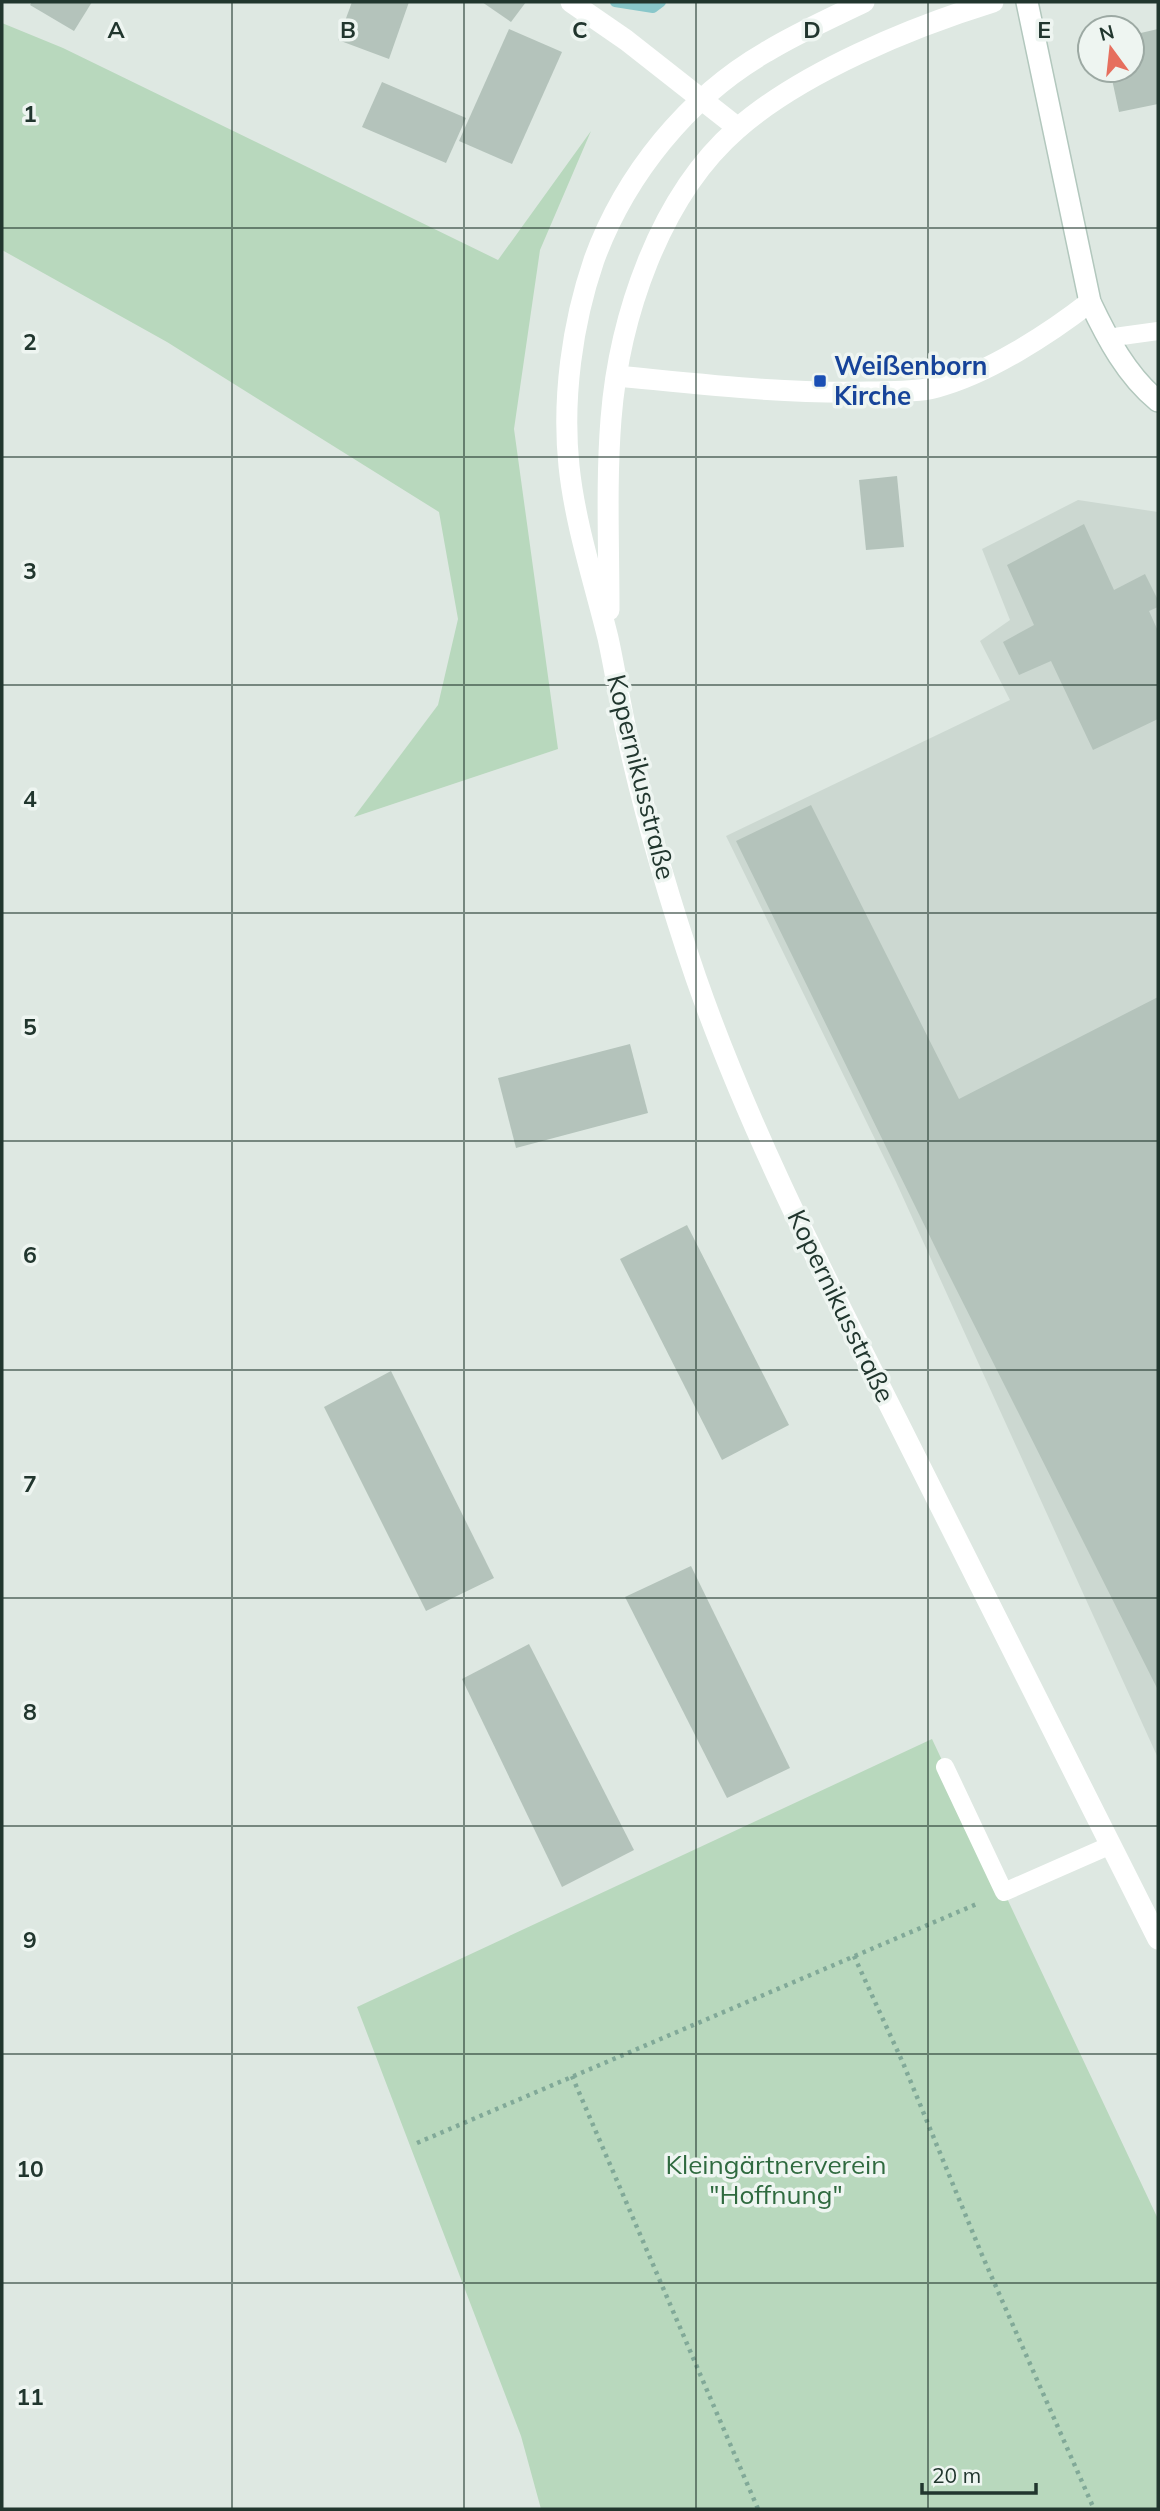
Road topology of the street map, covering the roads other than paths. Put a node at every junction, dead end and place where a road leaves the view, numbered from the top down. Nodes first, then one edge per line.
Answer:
1 (571, 2) edge
2 (864, 2) edge
3 (993, 2) edge
4 (1027, 2) edge
5 (702, 98) junction
6 (738, 128) junction
7 (1090, 302) junction
8 (1158, 331) edge
9 (1107, 338) junction
10 (617, 376) junction
11 (1158, 401) edge
12 (608, 640) junction
13 (945, 1766) dead end
14 (1111, 1845) junction
15 (1158, 1939) edge

1 - 5 street
2 - 5 street, Kopernikusstraße
3 - 6 street, Kopernikusstraße
4 - 7 street
5 - 6 street
5 - 12 street, Kopernikusstraße
6 - 10 street, Kopernikusstraße
7 - 9 street
7 - 10 street
8 - 9 lane
9 - 11 street
10 - 12 street, Kopernikusstraße
12 - 14 street, Kopernikusstraße
13 - 14 lane
14 - 15 street, Kopernikusstraße

